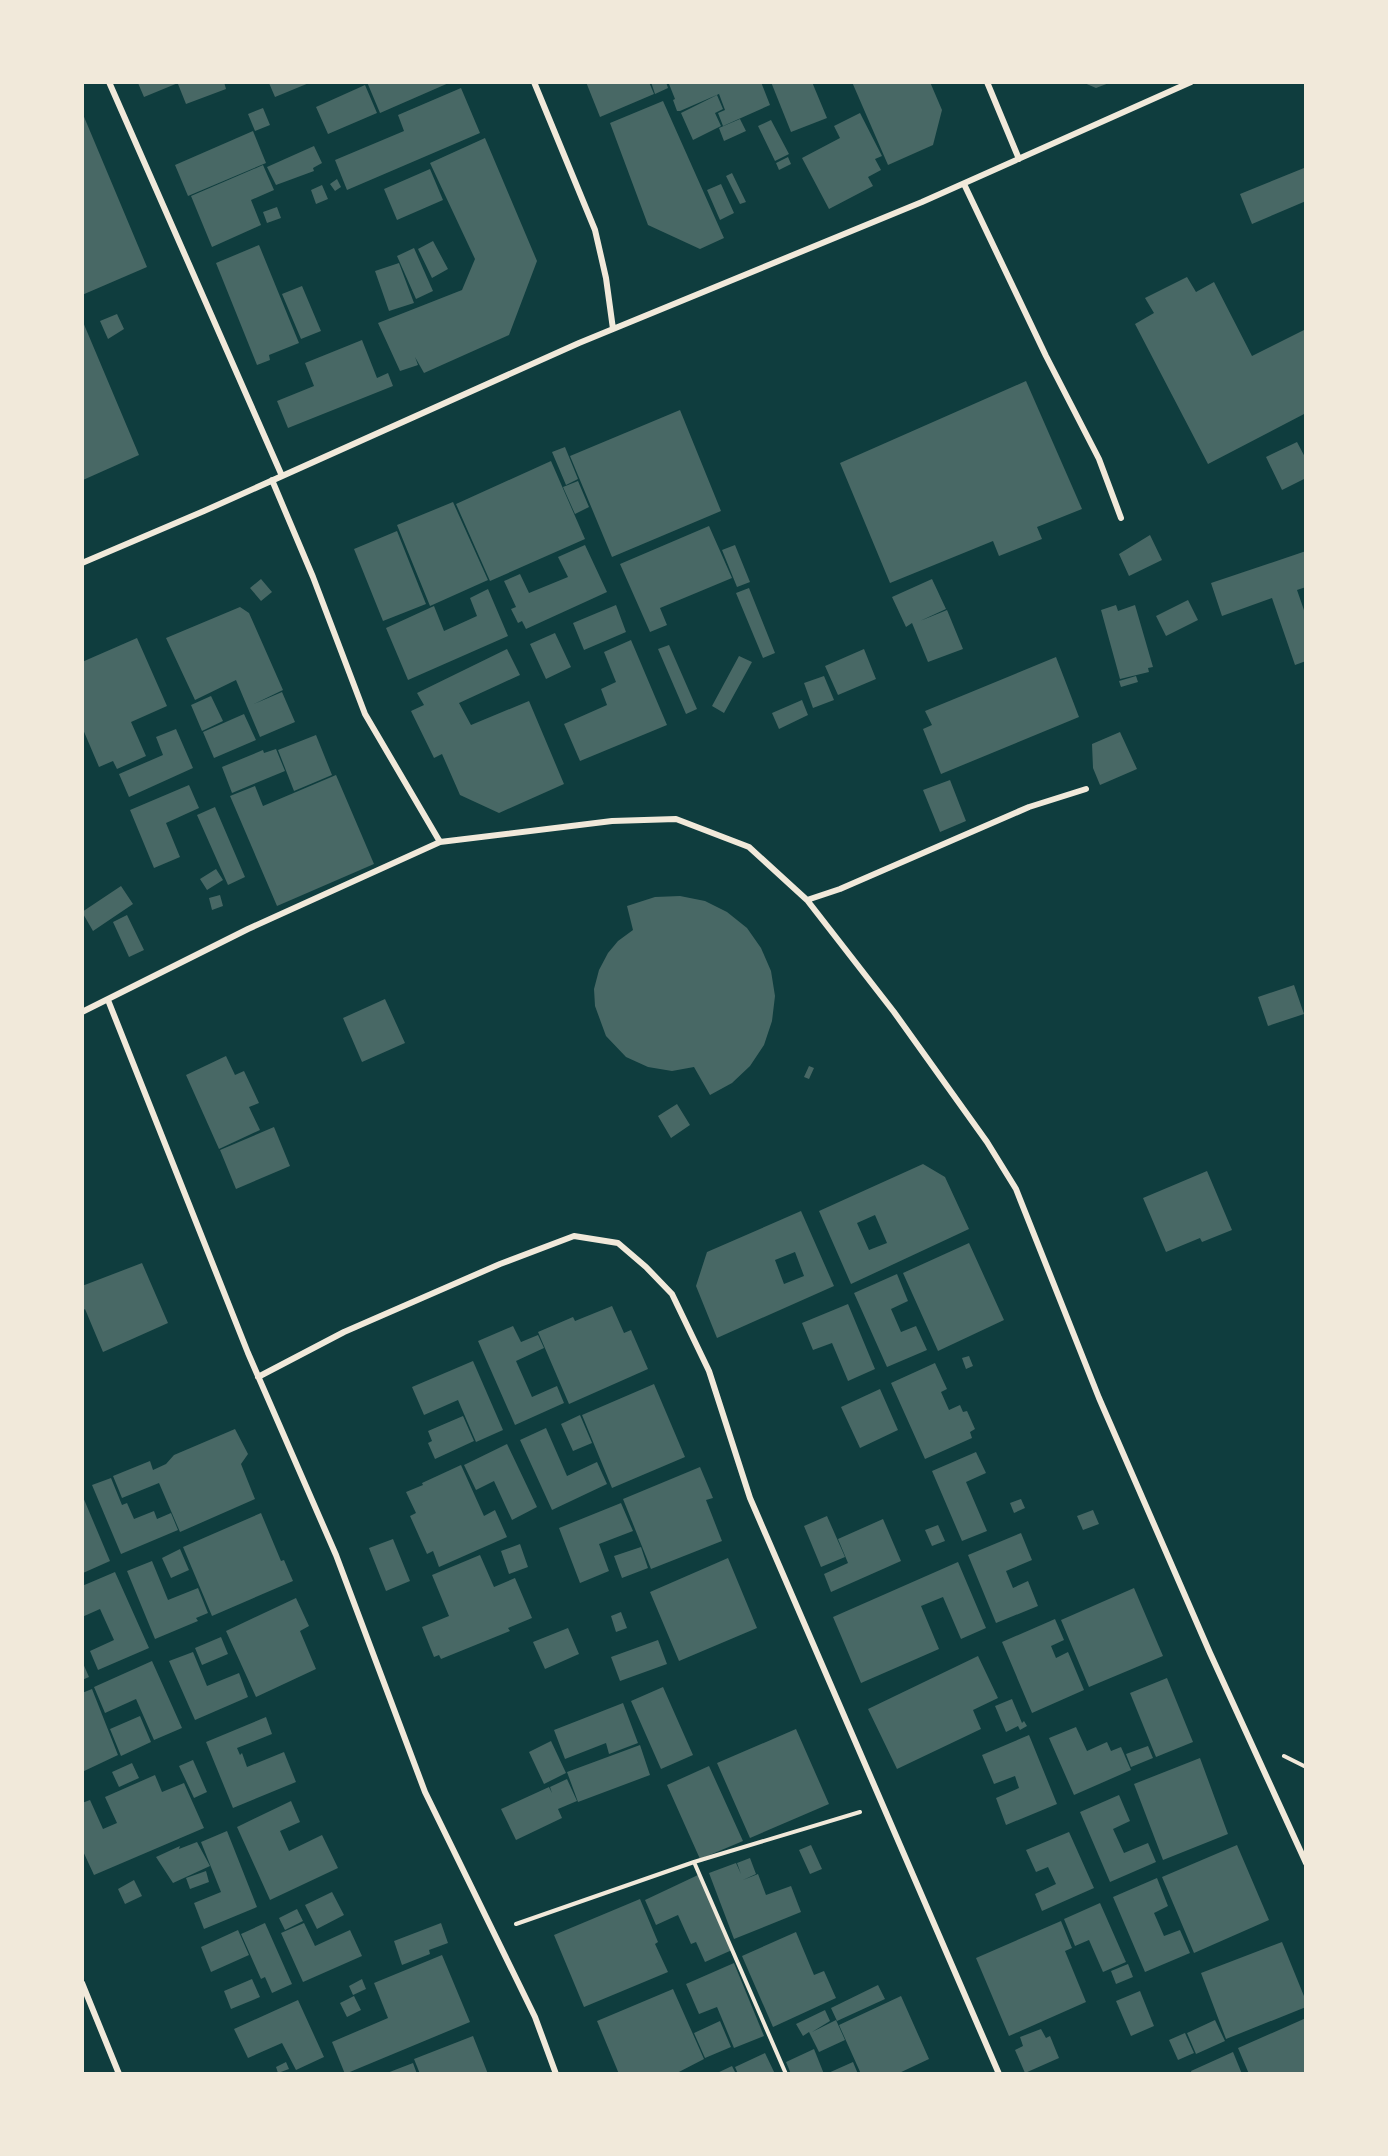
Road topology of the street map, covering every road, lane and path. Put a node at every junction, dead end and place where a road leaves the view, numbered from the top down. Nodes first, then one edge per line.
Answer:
1 (110, 82) edge
2 (534, 82) edge
3 (987, 82) edge
4 (1191, 82) edge
5 (1019, 159) junction
6 (964, 184) junction
7 (613, 329) junction
8 (282, 476) junction
9 (272, 480) junction
10 (1121, 518) dead end
11 (82, 564) edge
12 (1086, 789) dead end
13 (440, 842) junction
14 (807, 900) junction
15 (108, 1000) junction
16 (82, 1012) edge
17 (258, 1377) junction
18 (884, 1805) junction
19 (694, 1862) junction
20 (1305, 1863) edge
21 (493, 1932) junction
22 (82, 1983) edge
23 (119, 2073) edge
24 (556, 2073) edge
25 (786, 2073) edge
26 (999, 2073) edge

1 - 8 street
2 - 7 street
3 - 5 street
4 - 5 street
5 - 6 street
6 - 7 street
6 - 10 street
7 - 8 street
8 - 9 street
9 - 11 street
9 - 13 street
12 - 14 street
13 - 14 street
13 - 15 street
14 - 20 street
15 - 16 street
15 - 17 street
17 - 18 street
17 - 21 street
18 - 19 path
18 - 26 street
19 - 21 path
19 - 25 path
21 - 24 street
22 - 23 street

